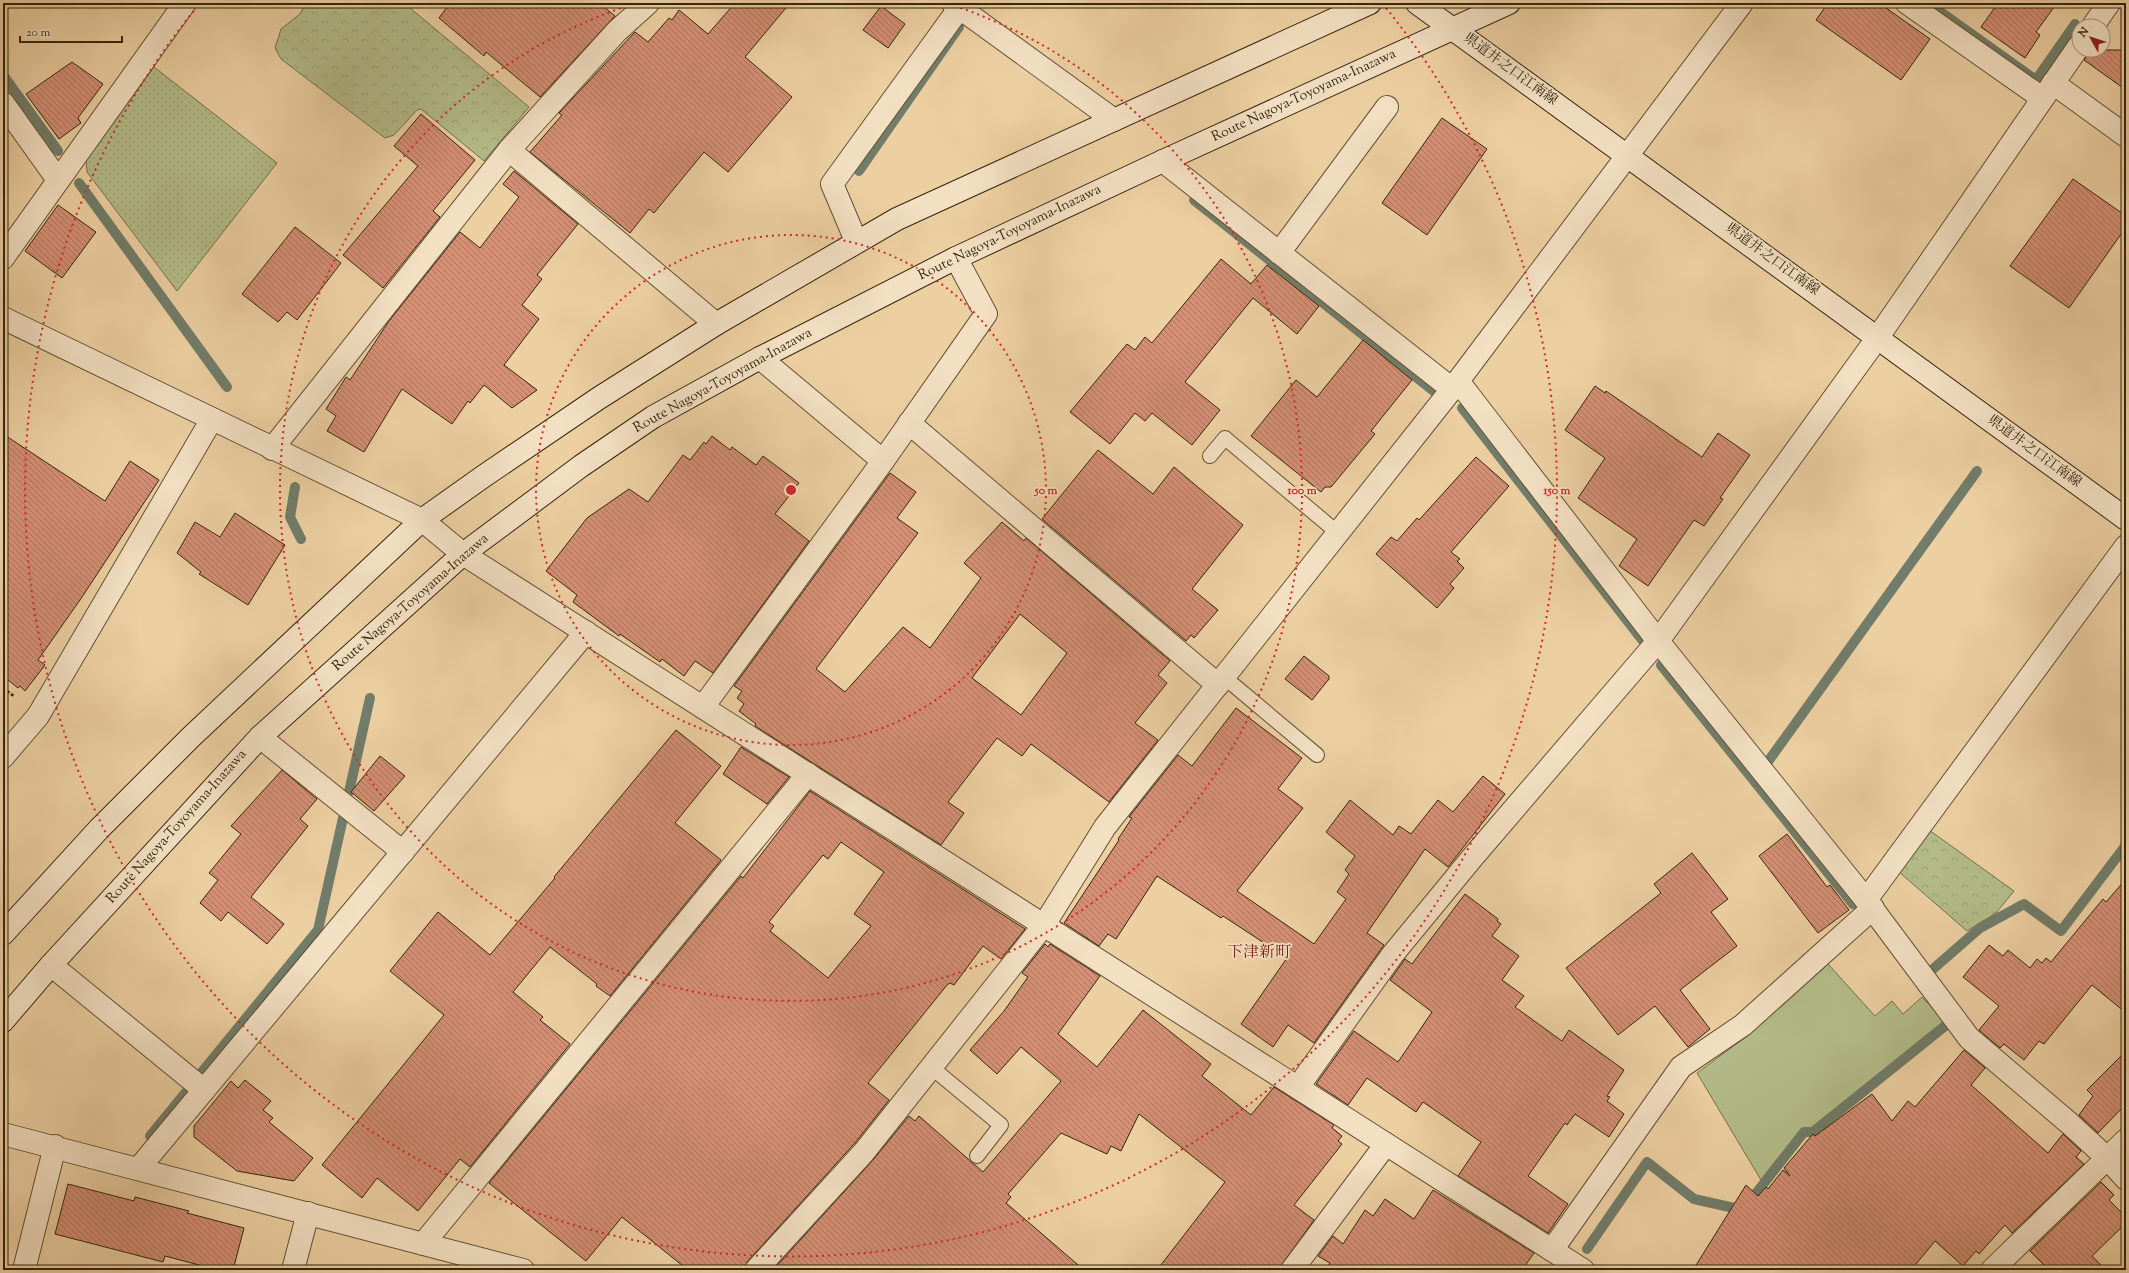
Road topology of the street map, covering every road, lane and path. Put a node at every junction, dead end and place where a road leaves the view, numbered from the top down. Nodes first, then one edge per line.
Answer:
1 (185, 3) edge
2 (648, 3) edge
3 (1370, 3) edge
4 (1417, 3) edge
5 (1508, 3) edge
6 (1742, 3) edge
7 (1907, 3) edge
8 (2109, 3) edge
9 (959, 5) edge
10 (2099, 18) edge
11 (1452, 28) junction
12 (2071, 57) edge
13 (2047, 90) junction
14 (3, 103) edge
15 (1387, 107) dead end
16 (1114, 120) junction
17 (2126, 136) edge
18 (509, 150) junction
19 (1628, 155) junction
20 (1162, 161) junction
21 (58, 180) junction
22 (856, 242) junction
23 (1280, 253) junction
24 (3, 258) edge
25 (956, 258) junction
26 (3, 318) edge
27 (716, 324) junction
28 (1878, 338) junction
29 (760, 358) junction
30 (1455, 385) junction
31 (212, 419) junction
32 (909, 423) junction
33 (272, 448) junction
34 (1210, 456) dead end
35 (883, 460) junction
36 (2126, 519) edge
37 (422, 520) junction
38 (1338, 534) junction
39 (2126, 546) edge
40 (463, 554) junction
41 (586, 632) junction
42 (1658, 641) junction
43 (1221, 681) junction
44 (703, 707) junction
45 (260, 737) junction
46 (1317, 755) dead end
47 (3, 757) edge
48 (808, 774) junction
49 (403, 852) junction
50 (1870, 904) junction
51 (1044, 925) junction
52 (4, 929) edge
53 (51, 965) junction
54 (3, 1021) edge
55 (931, 1068) junction
56 (1298, 1088) junction
57 (204, 1090) junction
58 (3, 1134) edge
59 (2126, 1140) edge
60 (1386, 1144) junction
61 (55, 1146) junction
62 (977, 1156) dead end
63 (2108, 1159) junction
64 (139, 1168) junction
65 (2126, 1179) edge
66 (308, 1213) junction
67 (423, 1244) junction
68 (1552, 1250) junction
69 (24, 1270) edge
70 (293, 1270) edge
71 (523, 1270) edge
72 (756, 1270) edge
73 (1292, 1270) edge
74 (1583, 1270) edge
75 (1992, 1270) edge

1 - 21 street
2 - 18 street
3 - 16 street
4 - 11 street, 県道井之口江南線
5 - 11 street, Route Nagoya-Toyoyama-Inazawa
6 - 19 street
7 - 13 street
8 - 10 street
9 - 16 street
9 - 22 street
11 - 19 street, 県道井之口江南線
11 - 20 street, Route Nagoya-Toyoyama-Inazawa
12 - 13 street
13 - 17 street
13 - 28 street
14 - 21 street
15 - 23 street
16 - 22 street
18 - 27 street
18 - 33 street
19 - 28 street, 県道井之口江南線
19 - 30 street
20 - 23 street
20 - 25 street, Route Nagoya-Toyoyama-Inazawa
21 - 24 street
22 - 27 street
23 - 30 street
25 - 29 street, Route Nagoya-Toyoyama-Inazawa
25 - 32 street
26 - 31 street
27 - 37 street
28 - 36 street, 県道井之口江南線
28 - 42 street
29 - 35 street
29 - 40 street, Route Nagoya-Toyoyama-Inazawa
30 - 38 street
30 - 42 street
31 - 33 street
31 - 47 street
32 - 35 street
32 - 43 street
33 - 37 street
34 - 38 lane
35 - 44 street
37 - 40 street
37 - 52 street
38 - 43 street
39 - 50 street
40 - 41 street
40 - 45 street, Route Nagoya-Toyoyama-Inazawa
41 - 44 street
41 - 49 street
42 - 50 street
42 - 56 street
43 - 46 lane
43 - 51 street
44 - 48 street
45 - 49 street
45 - 53 street, Route Nagoya-Toyoyama-Inazawa
48 - 51 street
48 - 67 street
49 - 57 street
50 - 63 street
50 - 68 street
51 - 55 street
51 - 56 street
53 - 54 street, Route Nagoya-Toyoyama-Inazawa
53 - 57 street
55 - 62 lane
55 - 72 street
56 - 60 street
57 - 64 street
58 - 61 street
59 - 63 street
60 - 68 street
60 - 73 street
61 - 64 street
61 - 69 street
63 - 65 street
63 - 75 street
64 - 66 street
66 - 67 street
66 - 70 street
67 - 71 street
68 - 74 street

